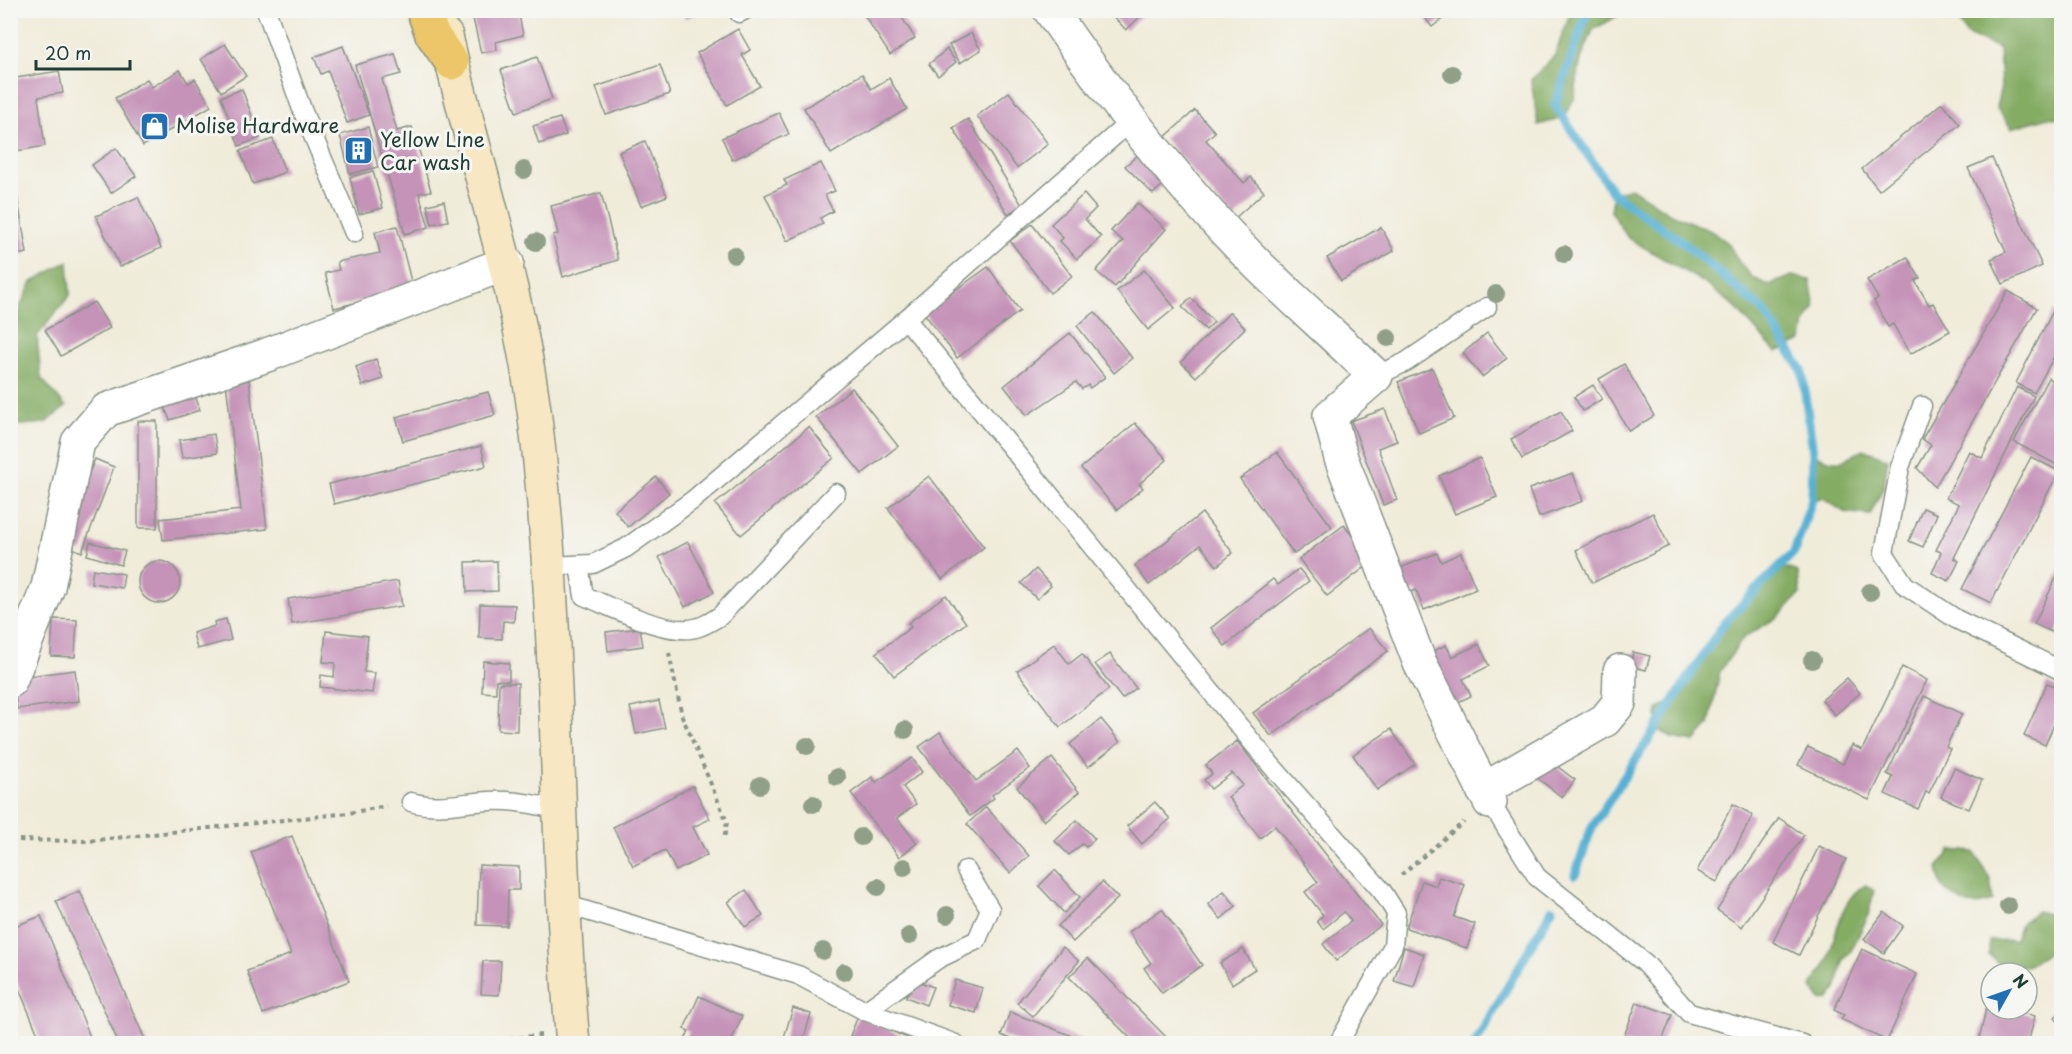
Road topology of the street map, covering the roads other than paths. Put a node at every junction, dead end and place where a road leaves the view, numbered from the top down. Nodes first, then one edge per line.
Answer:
1 (266, 10) edge
2 (423, 10) edge
3 (440, 10) edge
4 (1050, 10) edge
5 (452, 63) junction
6 (1131, 121) junction
7 (354, 233) dead end
8 (507, 263) junction
9 (1487, 306) dead end
10 (906, 319) junction
11 (1376, 376) junction
12 (1922, 406) dead end
13 (836, 493) dead end
14 (564, 565) junction
15 (1620, 671) dead end
16 (2061, 671) edge
17 (10, 681) edge
18 (1487, 796) junction
19 (411, 802) road end
20 (561, 812) junction
21 (966, 870) dead end
22 (564, 904) junction
23 (865, 1011) junction
24 (572, 1036) edge
25 (956, 1044) edge
26 (1338, 1044) edge
27 (1802, 1044) edge

1 - 7 lane
2 - 5 main road
3 - 5 main road
4 - 6 street
5 - 8 main road
6 - 10 lane
6 - 11 street
8 - 14 main road
8 - 17 street
9 - 11 lane
10 - 14 lane
10 - 26 lane
11 - 18 street
12 - 16 lane
13 - 14 lane
14 - 20 main road
15 - 18 street
18 - 27 lane
19 - 20 lane
20 - 22 main road
21 - 23 lane
22 - 23 lane
22 - 24 main road
23 - 25 lane

